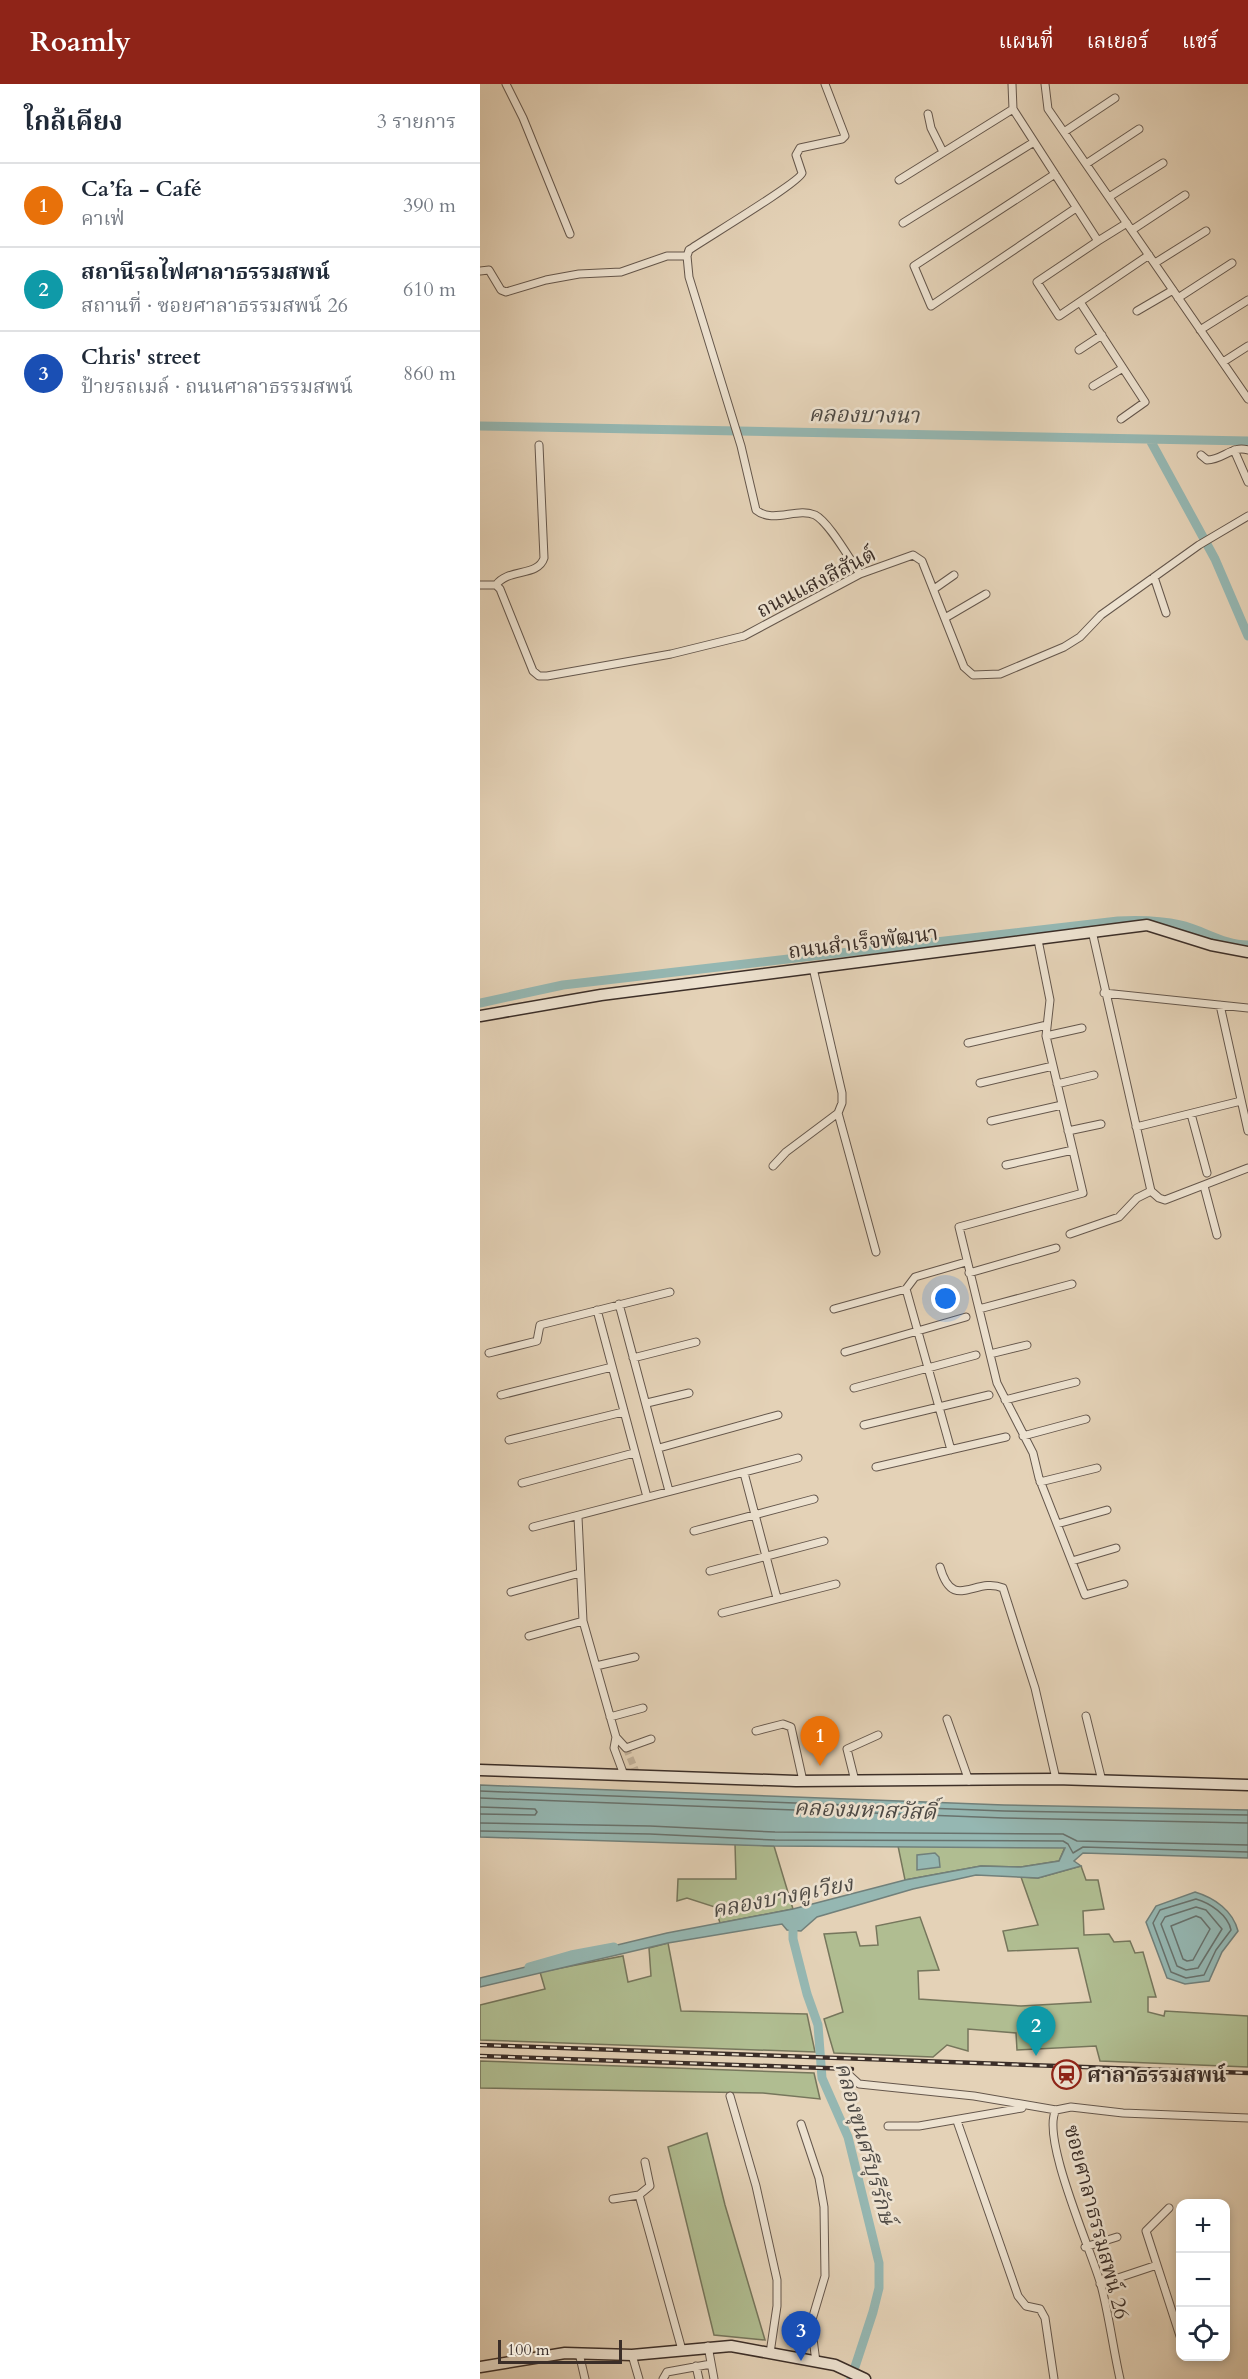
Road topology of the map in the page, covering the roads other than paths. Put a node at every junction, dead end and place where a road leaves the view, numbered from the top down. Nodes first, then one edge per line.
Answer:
1 (506, 84) edge
2 (825, 84) edge
3 (1012, 84) edge
4 (1045, 84) edge
5 (1115, 98) dead end
6 (1013, 109) junction
7 (928, 114) dead end
8 (1139, 129) dead end
9 (1064, 132) junction
10 (1034, 142) junction
11 (943, 152) junction
12 (1163, 162) dead end
13 (1086, 164) junction
14 (1055, 174) junction
15 (899, 180) dead end
16 (1185, 195) dead end
17 (1109, 197) junction
18 (1076, 208) junction
19 (1127, 222) junction
20 (903, 223) dead end
21 (1132, 230) junction
22 (1206, 231) dead end
23 (570, 234) dead end
24 (1098, 241) junction
25 (1149, 255) junction
26 (687, 256) junction
27 (1155, 263) junction
28 (1232, 263) dead end
29 (480, 271) edge
30 (1173, 290) junction
31 (1178, 298) junction
32 (1248, 300) edge
33 (1080, 302) junction
34 (1137, 311) dead end
35 (1200, 330) junction
36 (1102, 335) junction
37 (1248, 346) edge
38 (1079, 350) dead end
39 (1223, 362) junction
40 (1123, 368) junction
41 (1094, 386) dead end
42 (1247, 397) edge
43 (1121, 419) dead end
44 (538, 445) dead end
45 (1234, 450) junction
46 (1248, 450) edge
47 (1201, 455) dead end
48 (1248, 482) edge
49 (1248, 516) edge
50 (860, 574) junction
51 (954, 575) dead end
52 (1154, 577) junction
53 (480, 585) edge
54 (496, 585) junction
55 (934, 589) junction
56 (986, 594) dead end
57 (1166, 613) dead end
58 (945, 618) junction
59 (1092, 931) junction
60 (1038, 940) junction
61 (1248, 952) edge
62 (813, 968) junction
63 (1104, 993) junction
64 (1220, 1005) junction
65 (1248, 1008) edge
66 (480, 1016) edge
67 (1047, 1025) junction
68 (1082, 1028) dead end
69 (1046, 1036) junction
70 (968, 1043) dead end
71 (1053, 1066) junction
72 (1094, 1075) dead end
73 (980, 1083) dead end
74 (1057, 1084) junction
75 (1241, 1101) junction
76 (1062, 1105) junction
77 (838, 1113) junction
78 (1191, 1113) junction
79 (992, 1121) dead end
80 (1101, 1124) dead end
81 (1136, 1127) junction
82 (1068, 1131) junction
83 (1248, 1131) edge
84 (1073, 1150) junction
85 (1006, 1165) dead end
86 (773, 1166) dead end
87 (1248, 1168) edge
88 (1207, 1173) dead end
89 (1204, 1186) junction
90 (1151, 1191) junction
91 (1070, 1234) dead end
92 (1217, 1235) dead end
93 (1056, 1248) dead end
94 (876, 1252) dead end
95 (966, 1262) junction
96 (969, 1273) junction
97 (1072, 1284) dead end
98 (906, 1289) junction
99 (670, 1292) dead end
100 (619, 1304) junction
101 (834, 1309) dead end
102 (979, 1309) junction
103 (597, 1310) junction
104 (966, 1317) dead end
105 (918, 1330) junction
106 (696, 1342) dead end
107 (1027, 1345) dead end
108 (845, 1352) dead end
109 (489, 1353) dead end
110 (990, 1354) junction
111 (976, 1355) dead end
112 (633, 1358) junction
113 (612, 1366) junction
114 (927, 1367) junction
115 (1076, 1382) dead end
116 (854, 1388) dead end
117 (689, 1393) dead end
118 (501, 1395) dead end
119 (989, 1395) dead end
120 (1005, 1400) junction
121 (646, 1403) junction
122 (939, 1406) junction
123 (623, 1412) junction
124 (778, 1415) dead end
125 (1086, 1419) dead end
126 (864, 1425) dead end
127 (1023, 1436) junction
128 (1006, 1437) dead end
129 (509, 1440) dead end
130 (659, 1448) junction
131 (951, 1450) junction
132 (634, 1453) junction
133 (798, 1458) dead end
134 (876, 1467) dead end
135 (1097, 1468) dead end
136 (744, 1473) junction
137 (1040, 1482) junction
138 (522, 1483) dead end
139 (669, 1491) junction
140 (647, 1497) junction
141 (814, 1499) dead end
142 (1107, 1510) dead end
143 (755, 1514) junction
144 (579, 1517) junction
145 (1057, 1524) junction
146 (533, 1527) dead end
147 (694, 1531) dead end
148 (824, 1541) dead end
149 (1116, 1548) dead end
150 (766, 1556) junction
151 (1071, 1561) junction
152 (940, 1567) dead end
153 (710, 1571) dead end
154 (580, 1573) junction
155 (836, 1584) dead end
156 (1124, 1584) dead end
157 (511, 1592) dead end
158 (777, 1598) junction
159 (722, 1613) dead end
160 (584, 1621) junction
161 (529, 1636) dead end
162 (635, 1657) dead end
163 (596, 1666) junction
164 (643, 1708) dead end
165 (1086, 1716) dead end
166 (610, 1717) junction
167 (947, 1719) dead end
168 (756, 1731) dead end
169 (878, 1735) dead end
170 (616, 1737) junction
171 (651, 1739) dead end
172 (480, 1770) edge
173 (624, 1775) junction
174 (1056, 1779) junction
175 (803, 1780) junction
176 (855, 1780) junction
177 (969, 1780) junction
178 (1102, 1780) junction
179 (1248, 1785) edge
180 (848, 2074) dead end
181 (730, 2096) dead end
182 (1027, 2107) junction
183 (1056, 2110) junction
184 (1248, 2118) edge
185 (957, 2121) junction
186 (801, 2124) dead end
187 (888, 2126) dead end
188 (645, 2162) dead end
189 (639, 2195) junction
190 (613, 2199) dead end
191 (1169, 2208) dead end
192 (1117, 2237) dead end
193 (1085, 2247) junction
194 (1157, 2265) junction
195 (1100, 2284) junction
196 (1176, 2324) edge
197 (708, 2346) junction
198 (682, 2350) junction
199 (770, 2353) junction
200 (579, 2354) junction
201 (632, 2355) junction
202 (816, 2362) junction
203 (711, 2364) junction
204 (696, 2366) junction
205 (480, 2367) edge
206 (677, 2369) junction
207 (585, 2379) edge
208 (639, 2379) edge
209 (663, 2379) edge
210 (679, 2379) edge
211 (699, 2379) edge
212 (714, 2379) edge
213 (865, 2379) edge
214 (1054, 2379) edge
215 (1120, 2379) edge

1 - 23 street
2 - 26 street
3 - 6 street
4 - 9 street
5 - 9 street
6 - 10 street
6 - 11 street
7 - 11 street
8 - 13 street
9 - 13 street
10 - 14 street
10 - 20 street
11 - 15 street
12 - 17 street
13 - 17 street
14 - 18 street
14 - 18 street
16 - 21 street
17 - 19 street
18 - 24 street
19 - 21 street
19 - 24 street
21 - 25 street
22 - 27 street
24 - 33 street
25 - 27 street
25 - 33 street
26 - 29 street
26 - 50 street
27 - 30 street
28 - 31 street
30 - 31 street
30 - 34 street
31 - 35 street
32 - 35 street
33 - 36 street
35 - 39 street
36 - 38 street
36 - 40 street
37 - 39 street
39 - 42 street
40 - 41 street
40 - 43 street
44 - 54 street
45 - 46 street
45 - 47 street
45 - 48 street
49 - 52 street, ถนนแสงสีสันต์
50 - 54 street, ถนนแสงสีสันต์
50 - 55 street, ถนนแสงสีสันต์
51 - 55 street
52 - 57 street
52 - 58 street, ถนนแสงสีสันต์
53 - 54 street
55 - 58 street, ถนนแสงสีสันต์
56 - 58 street
59 - 60 street, ถนนสำเร็จพัฒนา
59 - 61 street, ถนนสำเร็จพัฒนา
59 - 63 street
60 - 62 street, ถนนสำเร็จพัฒนา
60 - 67 street
62 - 66 street, ถนนสำเร็จพัฒนา
62 - 77 street
63 - 64 street
63 - 81 street
64 - 65 street
64 - 75 street
67 - 69 street
67 - 70 street
68 - 69 street
69 - 71 street
71 - 73 street
71 - 74 street
72 - 74 street
74 - 76 street
75 - 78 street
75 - 83 street
76 - 79 street
76 - 82 street
77 - 86 street
77 - 94 street
78 - 81 street
78 - 88 street
80 - 82 street
81 - 90 street
82 - 84 street
84 - 85 street
84 - 95 street
87 - 89 street
89 - 90 street
89 - 92 street
90 - 91 street
93 - 96 street
95 - 96 street
95 - 98 street
96 - 102 street
97 - 102 street
98 - 101 street
98 - 105 street
99 - 100 street
100 - 103 street
100 - 112 street
102 - 110 street
103 - 109 street
103 - 113 street
104 - 105 street
105 - 108 street
105 - 114 street
106 - 112 street
107 - 110 street
110 - 120 street
111 - 114 street
112 - 121 street
113 - 118 street
113 - 123 street
114 - 116 street
114 - 122 street
115 - 120 street
117 - 121 street
119 - 122 street
120 - 127 street
121 - 130 street
122 - 126 street
122 - 131 street
123 - 129 street
123 - 132 street
124 - 130 street
125 - 127 street
127 - 137 street
128 - 131 street
130 - 139 street
131 - 134 street
132 - 138 street
132 - 140 street
133 - 136 street
135 - 137 street
136 - 139 street
136 - 143 street
137 - 145 street
139 - 140 street
140 - 144 street
141 - 143 street
142 - 145 street
143 - 147 street
143 - 150 street
144 - 146 street
144 - 154 street
145 - 151 street
148 - 150 street
149 - 151 street
150 - 153 street
150 - 158 street
151 - 156 street
152 - 174 street
154 - 157 street
154 - 160 street
155 - 158 street
158 - 159 street
160 - 161 street
160 - 163 street
162 - 163 street
163 - 166 street
164 - 166 street
165 - 178 street
166 - 170 street
167 - 177 street
168 - 175 street
169 - 176 street
170 - 171 street
170 - 173 street
172 - 173 street
173 - 175 street
174 - 177 street
174 - 178 street
175 - 176 street
176 - 177 street
178 - 179 street
180 - 182 street
181 - 199 street
182 - 183 street
182 - 185 street
183 - 184 street
183 - 193 street, ซอยศาลาธรรมสพน์ 26
185 - 187 street
185 - 214 street
186 - 202 street
188 - 189 street
189 - 190 street
189 - 198 street
191 - 194 street
192 - 193 street
193 - 195 street, ซอยศาลาธรรมสพน์ 26
194 - 195 street
194 - 196 street
195 - 215 street, ซอยศาลาธรรมสพน์ 26
197 - 198 street
197 - 199 street
197 - 203 street
198 - 201 street
199 - 202 street
200 - 201 street
200 - 205 street
200 - 207 street
201 - 208 street
202 - 213 street
203 - 204 street
203 - 212 street
204 - 206 street
204 - 211 street
206 - 209 street
206 - 210 street

